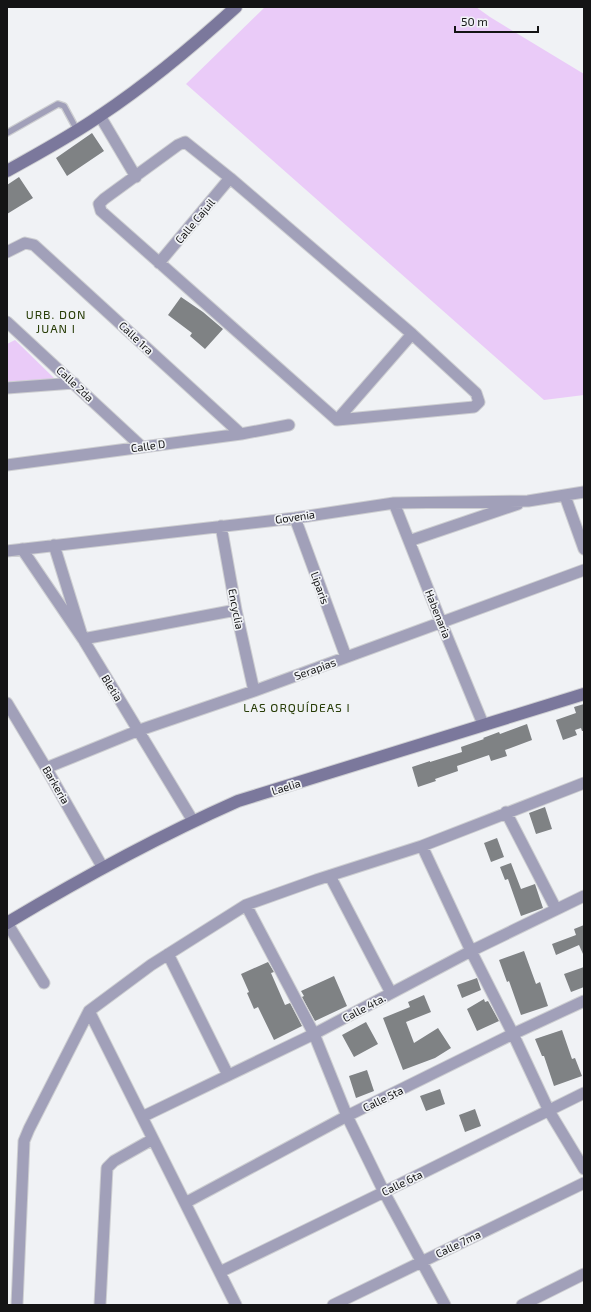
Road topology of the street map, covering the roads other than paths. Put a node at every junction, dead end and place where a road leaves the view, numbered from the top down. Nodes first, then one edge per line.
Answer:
1 (236, 7) edge
2 (100, 116) junction
3 (78, 130) junction
4 (7, 133) edge
5 (7, 171) edge
6 (136, 177) junction
7 (230, 178) junction
8 (7, 252) edge
9 (159, 263) junction
10 (7, 322) edge
11 (17, 330) junction
12 (412, 334) junction
13 (7, 336) edge
14 (74, 383) junction
15 (7, 388) edge
16 (338, 420) junction
17 (289, 426) dead end
18 (240, 434) junction
19 (142, 447) junction
20 (7, 465) edge
21 (584, 492) edge
22 (565, 496) junction
23 (528, 501) junction
24 (394, 503) junction
25 (295, 518) junction
26 (221, 526) junction
27 (409, 542) junction
28 (54, 545) junction
29 (22, 549) junction
30 (584, 549) edge
31 (7, 551) edge
32 (584, 570) edge
33 (236, 610) junction
34 (441, 622) junction
35 (83, 639) junction
36 (346, 657) junction
37 (254, 691) junction
38 (584, 694) edge
39 (7, 703) edge
40 (483, 724) junction
41 (138, 731) junction
42 (46, 768) junction
43 (584, 783) edge
44 (506, 812) junction
45 (193, 821) junction
46 (422, 846) junction
47 (103, 868) junction
48 (330, 876) junction
49 (584, 896) edge
50 (246, 905) junction
51 (556, 909) junction
52 (7, 923) edge
53 (470, 951) junction
54 (168, 954) junction
55 (44, 983) dead end
56 (391, 993) junction
57 (584, 1001) edge
58 (89, 1010) junction
59 (314, 1034) junction
60 (513, 1034) junction
61 (228, 1075) junction
62 (584, 1093) edge
63 (549, 1111) junction
64 (347, 1116) junction
65 (142, 1117) junction
66 (153, 1139) junction
67 (584, 1169) edge
68 (584, 1183) edge
69 (384, 1192) junction
70 (186, 1203) junction
71 (422, 1262) junction
72 (220, 1272) junction
73 (584, 1274) edge
74 (17, 1305) edge
75 (100, 1305) edge
76 (236, 1305) edge
77 (333, 1305) edge
78 (445, 1305) edge
79 (522, 1305) edge

1 - 2 street
2 - 3 street
2 - 6 street
3 - 4 lane
3 - 5 street
6 - 7 street
6 - 9 street
7 - 9 street, Calle Cajuil
7 - 12 street
8 - 18 street, Calle 1ra
9 - 16 street
10 - 11 street, Calle 2da
11 - 13 street
11 - 14 street, Calle 2da
12 - 16 street
12 - 16 street
14 - 15 street
14 - 19 street, Calle 2da
17 - 18 street, Calle D
18 - 19 street, Calle D
19 - 20 street, Calle D
21 - 22 street, Govenia
22 - 23 street, Govenia
22 - 30 street
23 - 24 street, Govenia
23 - 27 street
24 - 25 street, Govenia
24 - 27 street, Habenaria
25 - 26 street, Govenia
25 - 36 street, Liparis
26 - 28 street, Govenia
26 - 33 street, Encyclia
27 - 34 street, Habenaria
28 - 29 street, Govenia
28 - 35 street, Bletia
29 - 31 street, Govenia
29 - 35 street
32 - 34 street, Serapias
33 - 35 street
33 - 37 street, Encyclia
34 - 36 street, Serapias
34 - 40 street, Habenaria
35 - 41 street, Bletia
36 - 37 street, Serapias
37 - 41 street, Serapias
38 - 40 street, Laelia
39 - 42 street, Barkeria
40 - 45 street, Laelia
41 - 42 street, Serapias
41 - 45 street, Bletia
42 - 47 street, Barkeria
43 - 44 street
44 - 46 street
44 - 51 street
45 - 47 street, Laelia
46 - 48 street
46 - 53 street
47 - 52 street, Laelia
48 - 50 street
48 - 56 street
49 - 51 street, Calle 4ta.
50 - 54 street
50 - 59 street
51 - 53 street, Calle 4ta.
52 - 55 street
53 - 56 street, Calle 4ta.
53 - 60 street
54 - 58 street
54 - 61 street
56 - 59 street, Calle 4ta.
57 - 60 street, Calle 5ta
58 - 65 street
58 - 74 street
59 - 61 street, Calle 4ta.
59 - 64 street
60 - 63 street
60 - 64 street, Calle 5ta
61 - 65 street, Calle 4ta.
62 - 63 street, Calle 6ta
63 - 67 street
63 - 69 street, Calle 6ta
64 - 69 street
64 - 70 street, Calle 5ta
65 - 66 street
66 - 70 street
66 - 75 street
68 - 71 street, Calle 7ma
69 - 71 street
69 - 72 street, Calle 6ta
70 - 72 street
71 - 77 street, Calle 7ma
71 - 78 street
72 - 76 street
73 - 79 street

